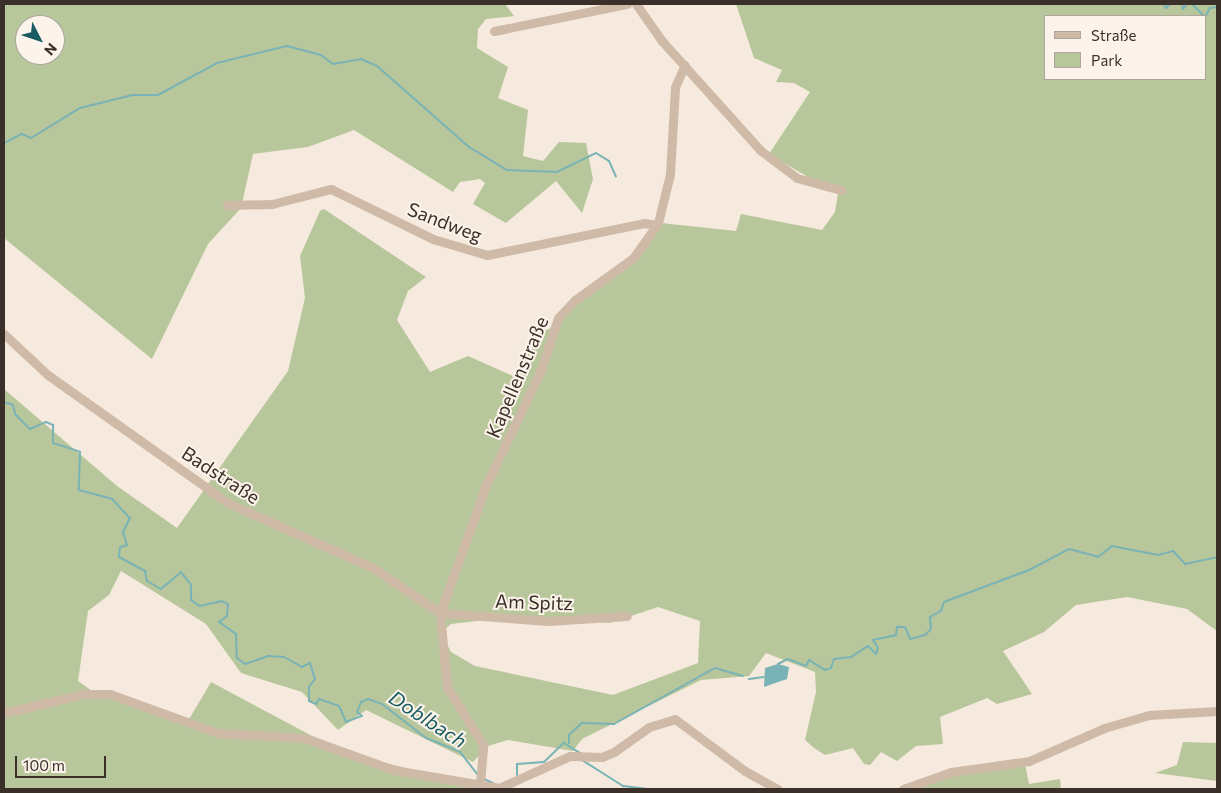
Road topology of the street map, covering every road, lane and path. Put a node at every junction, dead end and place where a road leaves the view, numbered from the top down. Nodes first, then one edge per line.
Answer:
1 (627, 4) edge
2 (636, 4) edge
3 (494, 31) dead end
4 (684, 65) junction
5 (841, 190) dead end
6 (227, 205) dead end
7 (656, 225) junction
8 (4, 334) edge
9 (440, 613) junction
10 (627, 616) dead end
11 (1217, 711) edge
12 (4, 713) edge
13 (480, 783) junction
14 (510, 787) edge
15 (778, 789) edge
16 (903, 789) edge

1 - 3 street
2 - 4 street
4 - 5 street
4 - 7 street, Kapellenstraße
6 - 7 street, Sandweg
7 - 9 street, Kapellenstraße
8 - 9 street, Badstraße
9 - 10 street, Am Spitz
9 - 13 street, Kapellenstraße
11 - 16 street
12 - 13 street
13 - 14 street
14 - 15 street

